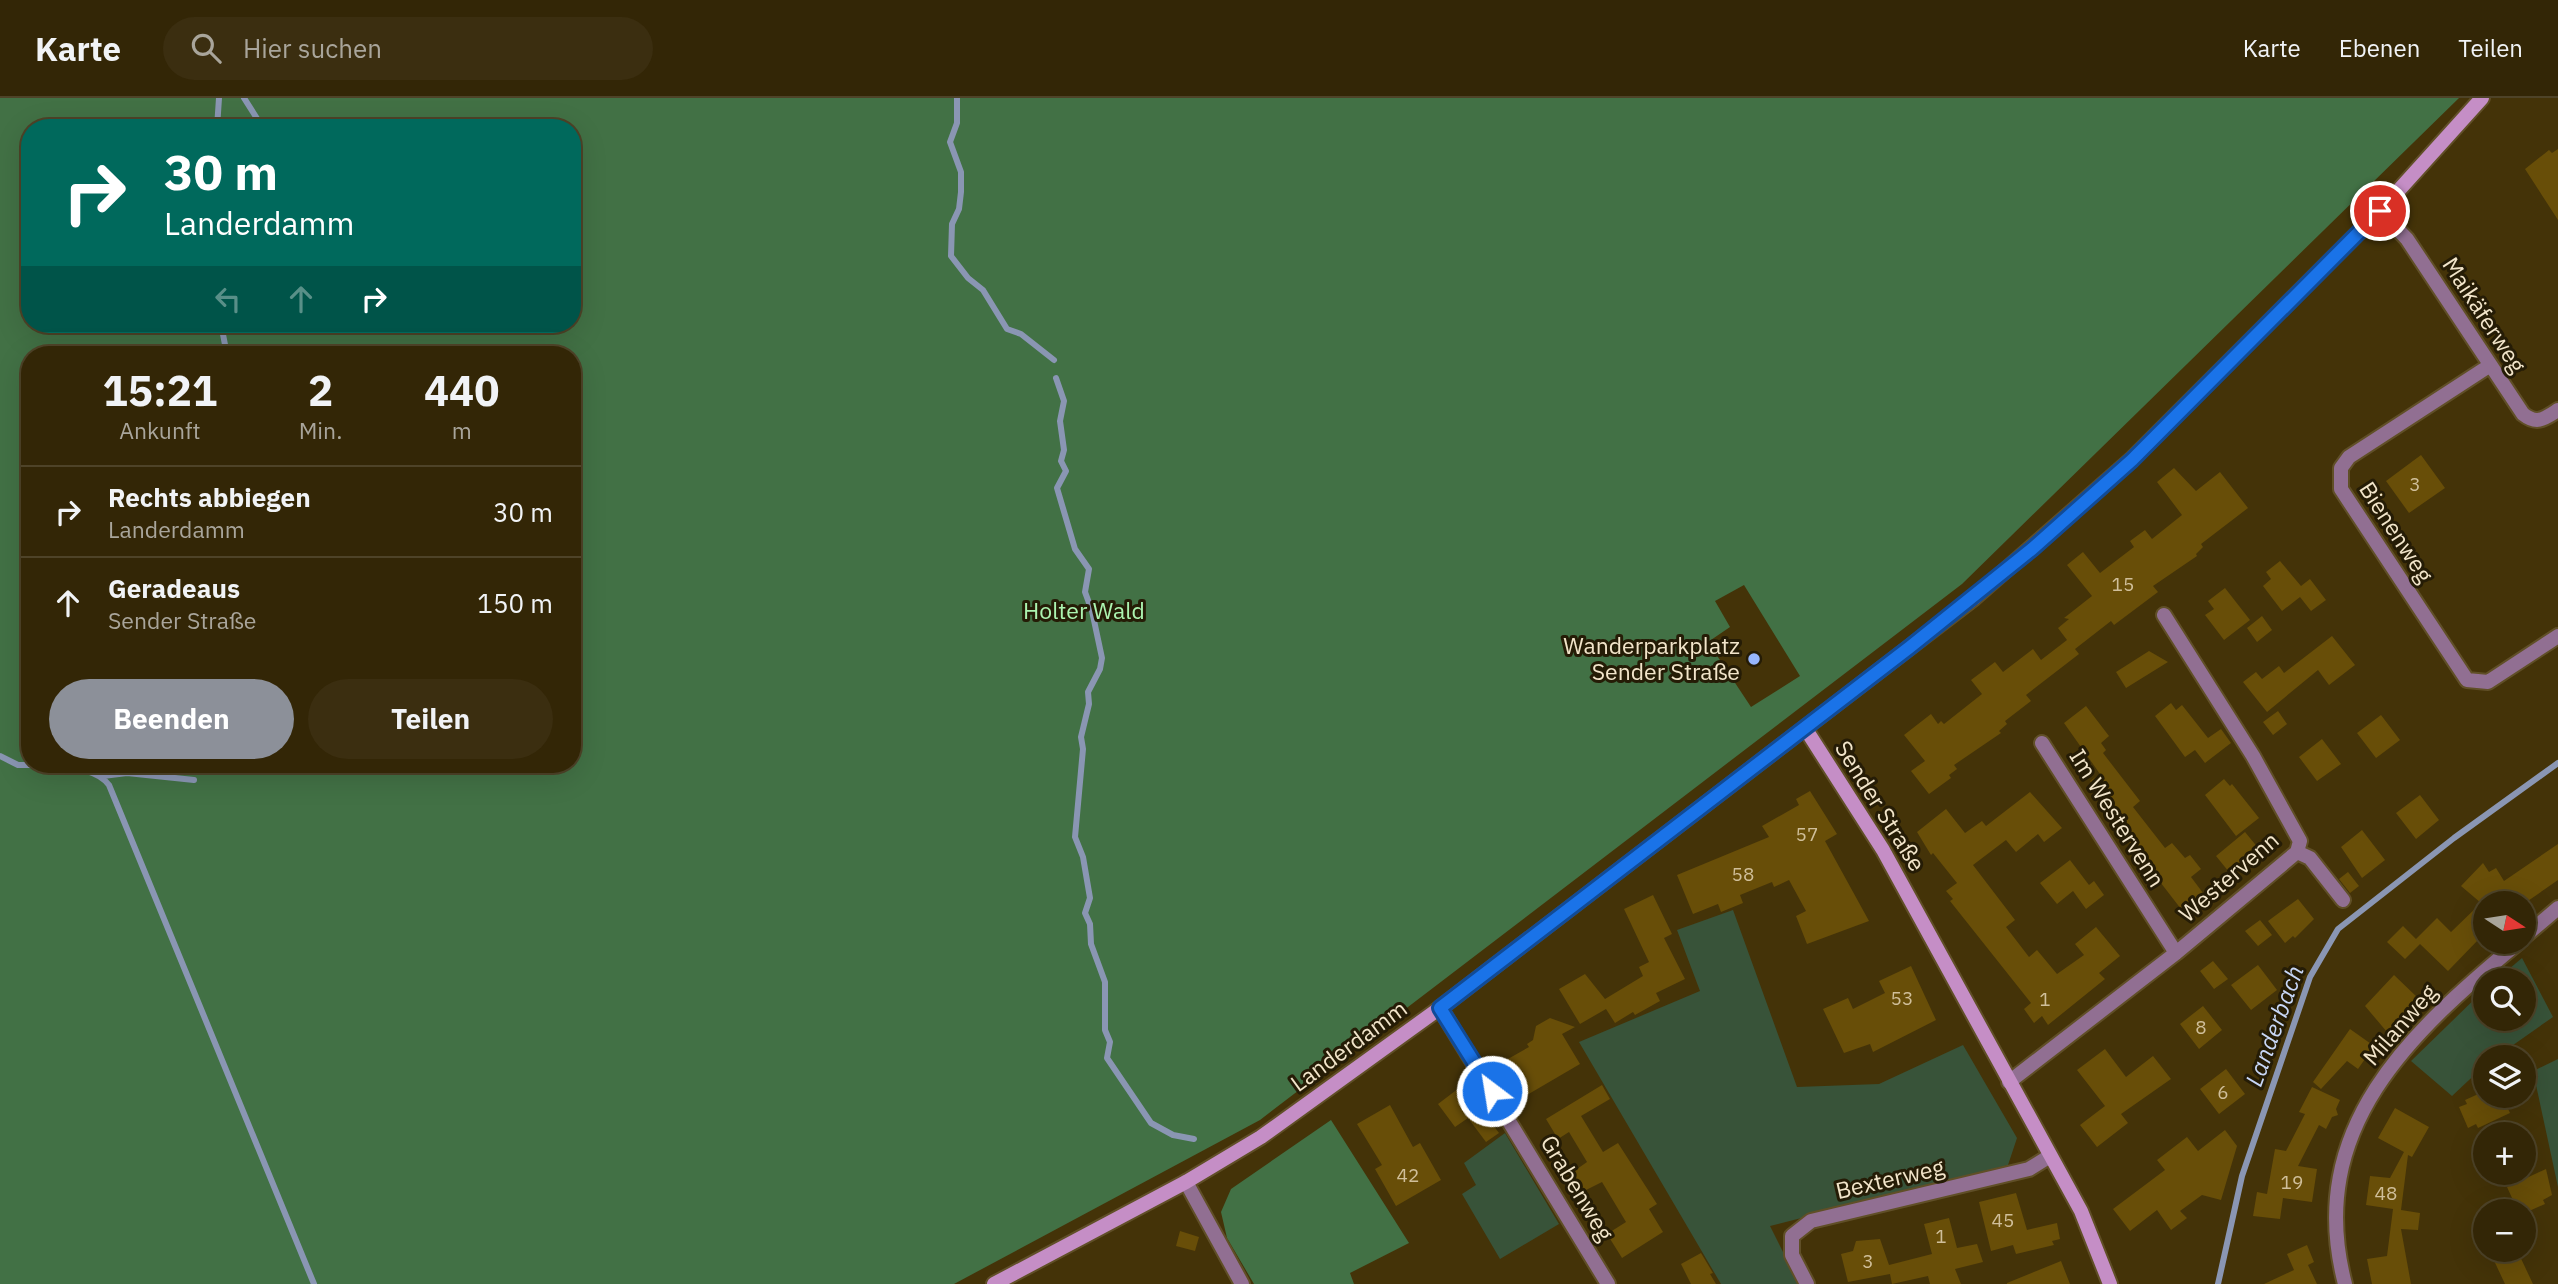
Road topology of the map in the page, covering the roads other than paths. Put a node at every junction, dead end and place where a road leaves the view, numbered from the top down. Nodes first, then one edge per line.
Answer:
1 (2482, 98) edge
2 (2380, 211) junction
3 (2489, 366) junction
4 (2558, 410) edge
5 (2165, 615) dead end
6 (2558, 636) edge
7 (1804, 729) junction
8 (2042, 743) dead end
9 (2297, 852) junction
10 (2343, 900) dead end
11 (2558, 908) edge
12 (2536, 927) edge
13 (2176, 953) junction
14 (2505, 954) edge
15 (1440, 1008) junction
16 (2009, 1082) junction
17 (2050, 1156) junction
18 (1186, 1182) junction
19 (994, 1284) edge
20 (1242, 1284) edge
21 (1608, 1284) edge
22 (1807, 1284) edge
23 (2110, 1284) edge
24 (2345, 1284) edge

1 - 2 main road, Sender Straße
2 - 3 street, Maikäferweg
2 - 7 main road, Sender Straße
3 - 4 street, Maikäferweg
3 - 6 street, Bienenweg
5 - 9 street, Westervenn
7 - 15 main road, Landerdamm
7 - 16 main road, Sender Straße
8 - 13 street, Im Westervenn
9 - 10 street
9 - 13 street, Westervenn
11 - 12 street
13 - 16 street, Westervenn
14 - 24 street, Milanweg
15 - 18 main road, Landerdamm
15 - 21 street, Grabenweg
16 - 17 main road, Sender Straße
17 - 22 street, Bexterweg
17 - 23 main road, Sender Straße
18 - 19 main road, Landerdamm
18 - 20 street

